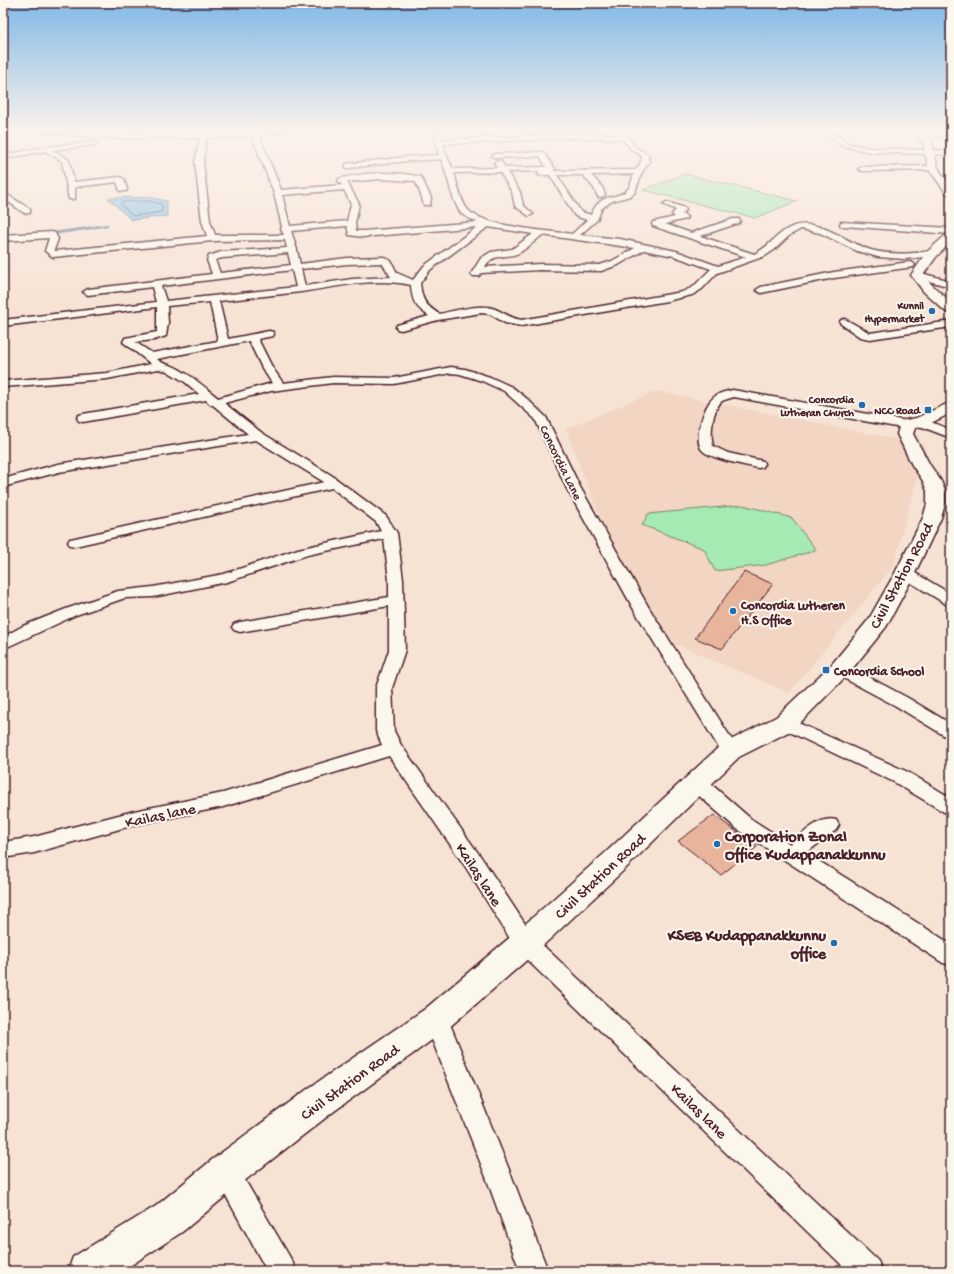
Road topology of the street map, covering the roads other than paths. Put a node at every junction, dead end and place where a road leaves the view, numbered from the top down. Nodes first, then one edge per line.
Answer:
1 (72, 191) edge
2 (202, 191) edge
3 (296, 191) edge
4 (349, 191) edge
5 (424, 191) edge
6 (456, 191) edge
7 (516, 191) edge
8 (564, 191) edge
9 (600, 191) edge
10 (630, 191) edge
11 (278, 193) joint
12 (3, 194) edge
13 (601, 195) dead end
14 (72, 197) dead end
15 (427, 203) dead end
16 (667, 204) dead end
17 (27, 211) dead end
18 (529, 214) dead end
19 (594, 218) junction
20 (736, 221) dead end
21 (351, 223) junction
22 (486, 224) junction
23 (844, 224) dead end
24 (951, 231) edge
25 (541, 232) junction
26 (287, 233) junction
27 (694, 235) junction
28 (575, 236) junction
29 (951, 236) edge
30 (3, 238) edge
31 (212, 238) junction
32 (642, 247) junction
33 (293, 250) junction
34 (754, 257) junction
35 (929, 258) junction
36 (296, 267) junction
37 (718, 269) junction
38 (917, 275) junction
39 (217, 276) junction
40 (405, 281) junction
41 (155, 283) junction
42 (415, 283) junction
43 (951, 284) edge
44 (301, 289) junction
45 (761, 290) dead end
46 (88, 292) dead end
47 (214, 298) junction
48 (162, 304) junction
49 (951, 309) edge
50 (437, 317) junction
51 (845, 322) dead end
52 (3, 323) edge
53 (951, 324) edge
54 (401, 327) dead end
55 (269, 334) dead end
56 (252, 338) junction
57 (224, 342) junction
58 (154, 362) junction
59 (3, 384) edge
60 (271, 388) junction
61 (211, 399) junction
62 (951, 407) edge
63 (83, 418) dead end
64 (914, 424) junction
65 (951, 434) edge
66 (258, 436) junction
67 (758, 464) dead end
68 (3, 483) edge
69 (334, 484) junction
70 (390, 533) junction
71 (75, 542) dead end
72 (904, 573) junction
73 (396, 600) junction
74 (951, 600) edge
75 (240, 627) dead end
76 (3, 644) edge
77 (840, 670) junction
78 (785, 723) junction
79 (951, 732) edge
80 (393, 748) junction
81 (730, 751) junction
82 (696, 782) junction
83 (951, 807) edge
84 (829, 824) dead end
85 (3, 850) edge
86 (791, 854) junction
87 (525, 943) junction
88 (951, 956) edge
89 (436, 1019) junction
90 (226, 1172) junction
91 (87, 1271) edge
92 (282, 1271) edge
93 (534, 1271) edge
94 (868, 1271) edge

1 - 14 street
2 - 31 street
3 - 11 street
4 - 21 street
5 - 15 street
6 - 22 street
7 - 18 street
8 - 19 street
9 - 13 street
10 - 19 street
11 - 26 street
12 - 17 street
16 - 27 street
19 - 28 street
20 - 27 street
21 - 22 street
21 - 26 street
22 - 25 street
22 - 42 street
23 - 24 street
25 - 28 street
25 - 32 street
26 - 31 street
26 - 33 street
27 - 34 street
28 - 32 street
29 - 35 main road
30 - 31 street
32 - 37 street
33 - 36 street
33 - 39 street
34 - 35 street
34 - 37 street
35 - 38 main road
35 - 45 street
36 - 39 street
36 - 40 street
36 - 44 street
37 - 50 street
38 - 43 street
38 - 49 main road
39 - 41 street
40 - 42 street
40 - 44 street
41 - 46 street
41 - 48 street
42 - 50 street
44 - 47 street
47 - 48 street
47 - 57 street
48 - 52 street
48 - 58 street
50 - 54 street
51 - 53 street
55 - 56 street
56 - 57 street
56 - 60 street
57 - 58 street
58 - 59 street
58 - 61 street
60 - 61 street, Concordia Lane
60 - 81 street, Concordia Lane
61 - 63 street, Concordia Lane
61 - 66 street
62 - 64 main road
64 - 65 street
64 - 67 street
64 - 72 main road, Civil Station Road
66 - 68 street
66 - 69 street
69 - 70 street
69 - 71 street
70 - 73 street
70 - 76 street
72 - 74 street
72 - 77 main road, Civil Station Road
73 - 75 street
73 - 80 street
77 - 78 main road, Civil Station Road
77 - 79 street
78 - 81 main road, Civil Station Road
78 - 83 street
80 - 85 street, Kailas lane
80 - 87 street, Kailas lane
81 - 82 main road, Civil Station Road
82 - 86 street
82 - 87 main road, Civil Station Road
84 - 86 street
86 - 88 street
87 - 89 main road, Civil Station Road
87 - 94 street, Kailas lane
89 - 90 main road, Civil Station Road
89 - 93 street
90 - 91 main road, Civil Station Road
90 - 92 street

